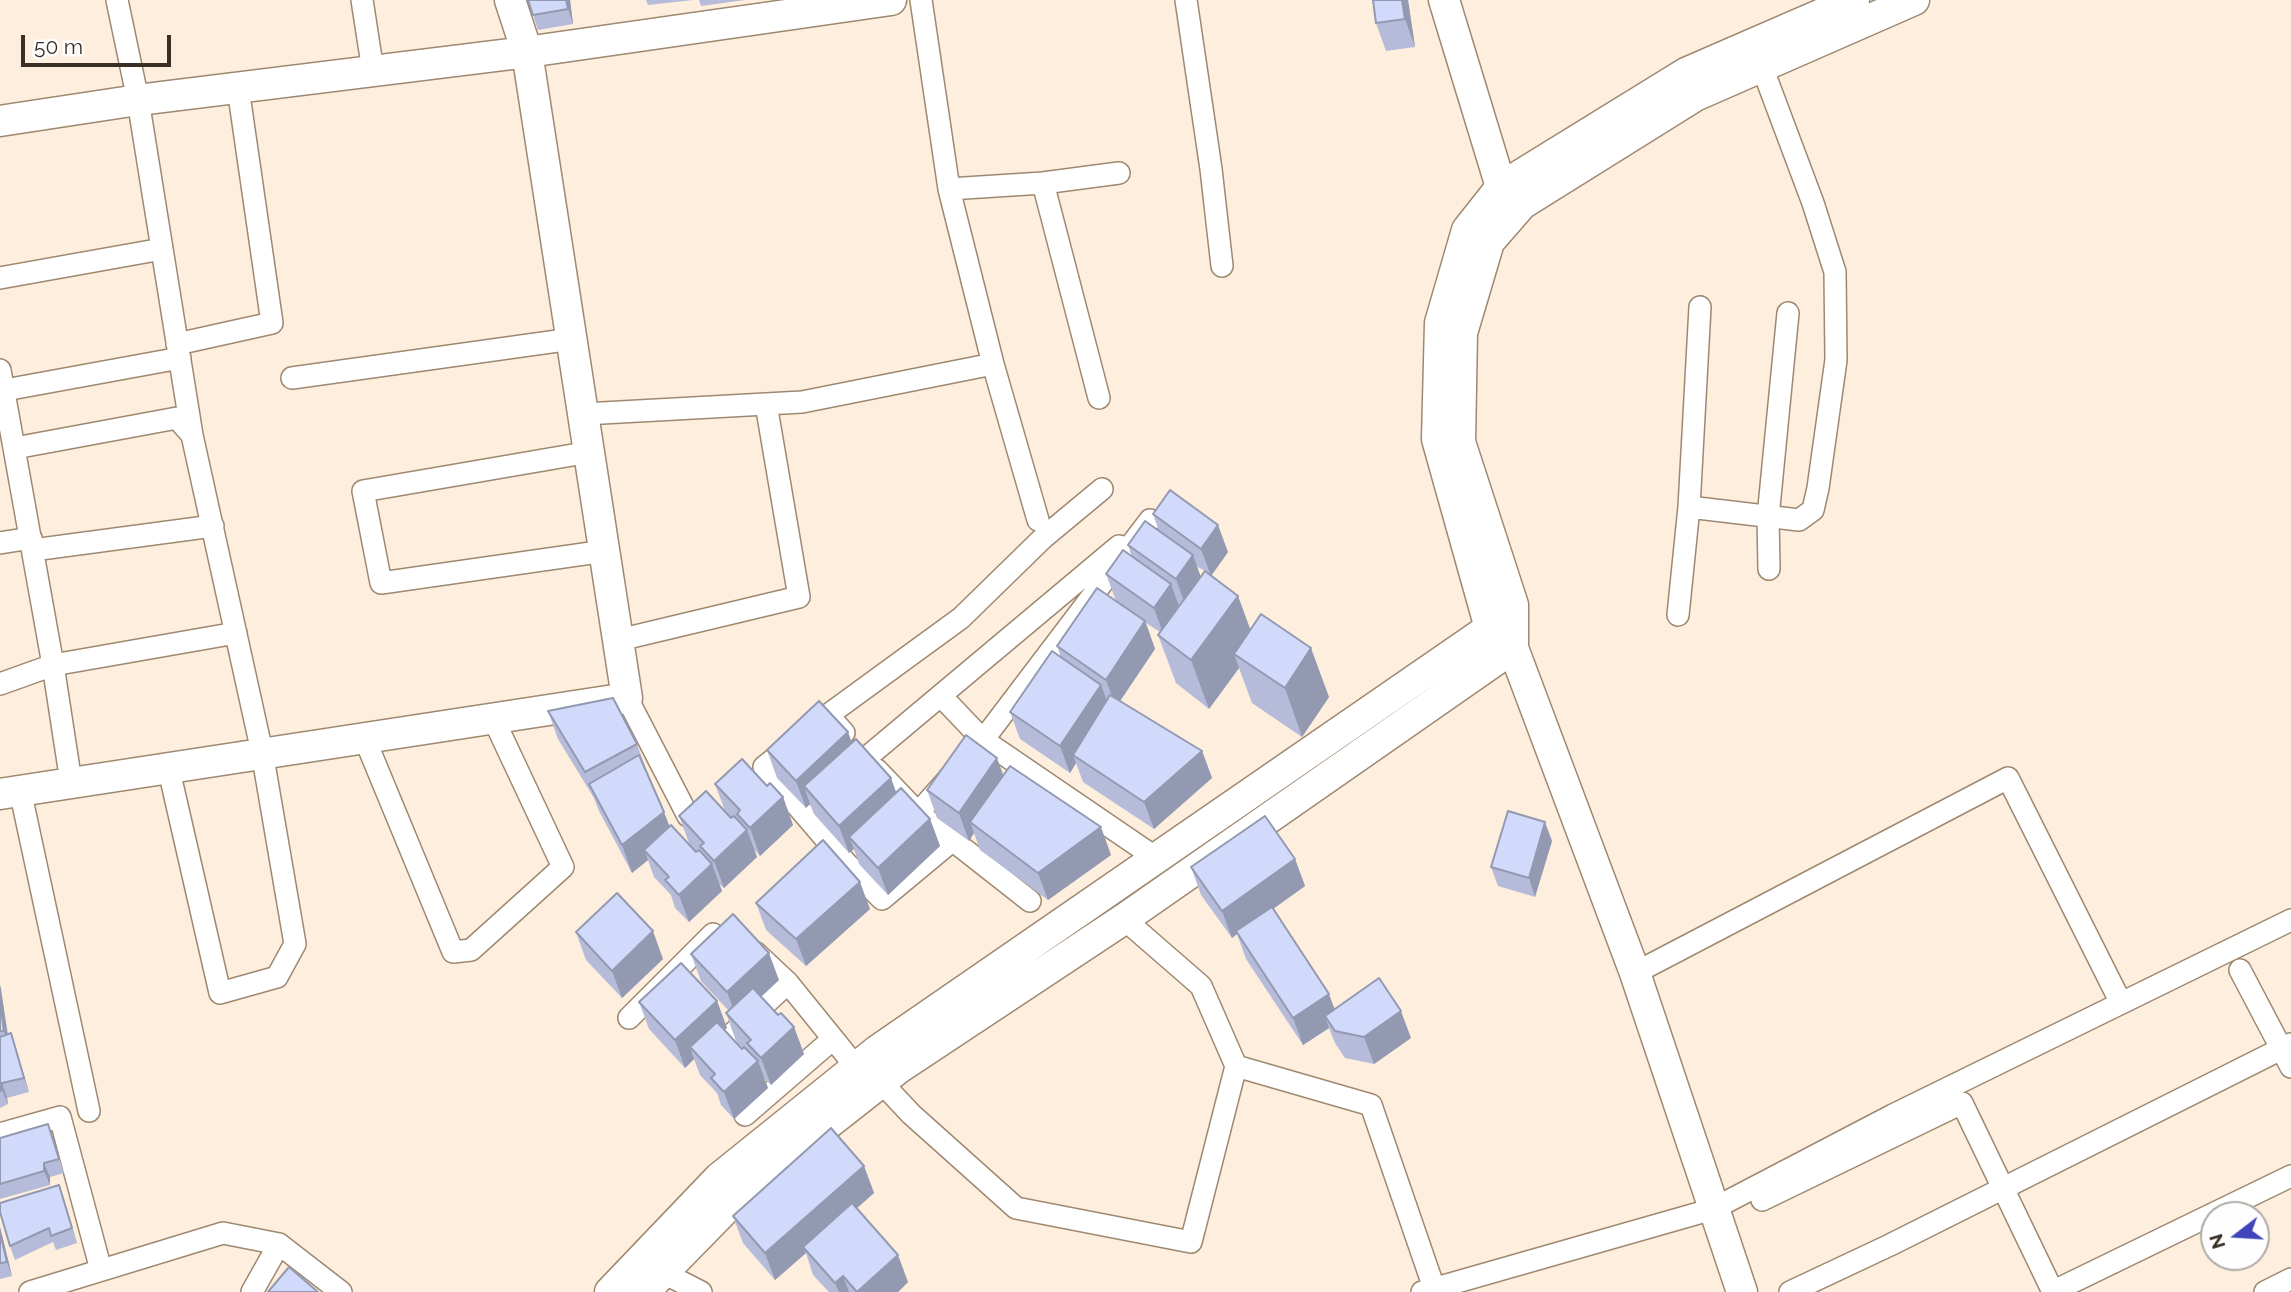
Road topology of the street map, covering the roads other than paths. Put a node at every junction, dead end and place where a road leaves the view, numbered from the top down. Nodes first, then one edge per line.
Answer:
1 (117, 0) edge
2 (362, 0) edge
3 (510, 0) edge
4 (891, 0) edge
5 (920, 0) edge
6 (1186, 0) edge
7 (1444, 0) edge
8 (1854, 0) edge
9 (1914, 0) edge
10 (776, 8) edge
11 (527, 51) junction
12 (1762, 66) junction
13 (373, 71) junction
14 (239, 88) junction
15 (138, 100) junction
16 (0, 121) edge
17 (1119, 173) dead end
18 (1044, 183) junction
19 (949, 189) junction
20 (1508, 199) junction
21 (162, 249) junction
22 (1222, 266) dead end
23 (0, 278) edge
24 (1700, 307) dead end
25 (1788, 313) dead end
26 (572, 339) junction
27 (179, 351) junction
28 (993, 365) junction
29 (292, 378) dead end
30 (2, 384) edge
31 (1099, 398) dead end
32 (766, 404) junction
33 (584, 414) junction
34 (192, 436) junction
35 (15, 448) junction
36 (590, 452) junction
37 (1102, 489) dead end
38 (1689, 507) junction
39 (1768, 517) junction
40 (1038, 520) dead end
41 (212, 526) junction
42 (0, 543) edge
43 (32, 544) junction
44 (605, 551) junction
45 (1769, 569) dead end
46 (1678, 615) dead end
47 (1490, 628) junction
48 (236, 633) junction
49 (619, 640) junction
50 (1513, 648) junction
51 (53, 665) junction
52 (0, 684) edge
53 (941, 696) junction
54 (628, 698) junction
55 (828, 715) junction
56 (493, 718) junction
57 (363, 737) junction
58 (983, 740) junction
59 (262, 752) junction
60 (866, 758) junction
61 (168, 766) junction
62 (71, 782) junction
63 (10, 792) edge
64 (915, 810) junction
65 (688, 816) edge
66 (893, 824) edge
67 (953, 840) junction
68 (866, 848) edge
69 (1156, 858) junction
70 (847, 864) junction
71 (1030, 901) dead end
72 (1124, 919) junction
73 (2291, 920) edge
74 (2240, 970) dead end
75 (1635, 972) junction
76 (788, 984) junction
77 (2121, 1003) junction
78 (629, 1018) dead end
79 (833, 1039) junction
80 (2288, 1053) edge
81 (702, 1062) edge
82 (1236, 1066) junction
83 (856, 1067) junction
84 (881, 1082) junction
85 (89, 1111) dead end
86 (746, 1115) dead end
87 (0, 1134) edge
88 (2291, 1176) edge
89 (2004, 1188) junction
90 (1762, 1199) dead end
91 (1713, 1209) junction
92 (279, 1244) junction
93 (101, 1270) junction
94 (649, 1275) edge
95 (2291, 1279) edge
96 (1428, 1290) edge
97 (30, 1292) edge
98 (252, 1292) edge
99 (341, 1292) edge
100 (610, 1292) edge
101 (701, 1292) edge
102 (1742, 1292) edge
103 (1790, 1292) edge
104 (2052, 1292) edge
105 (2265, 1292) edge

1 - 15 street
2 - 13 street
3 - 11 street
4 - 10 street
5 - 19 street
6 - 22 street
7 - 20 street
8 - 20 street
9 - 12 street
10 - 11 street
11 - 13 street
11 - 26 street
12 - 20 street
12 - 39 street
13 - 14 street
14 - 15 street
14 - 27 street
15 - 16 street
15 - 21 street
17 - 18 street
18 - 19 street
18 - 31 street
19 - 28 street
20 - 47 street
20 - 50 street
21 - 23 street
21 - 27 street
24 - 38 street
25 - 39 street
26 - 29 street
26 - 33 street
27 - 30 street
27 - 34 street
28 - 32 street
28 - 40 street
30 - 35 street
32 - 33 street
32 - 49 street
33 - 36 street
34 - 35 street
34 - 41 street
35 - 43 street
36 - 44 street
36 - 44 street
37 - 55 street
38 - 39 street
38 - 46 street
39 - 45 street
41 - 43 street
41 - 48 street
42 - 43 street
43 - 51 street
44 - 49 street
47 - 50 street
47 - 69 street
48 - 51 street
48 - 59 street
49 - 54 street
50 - 72 street
50 - 75 street
51 - 52 street
51 - 62 street
53 - 58 street
53 - 58 street
53 - 60 street
54 - 56 street
54 - 65 street
55 - 60 street
55 - 70 street
56 - 57 street
56 - 57 street
57 - 59 street
58 - 64 street
58 - 69 street
59 - 61 street
59 - 61 street
60 - 64 street
61 - 62 street
62 - 63 street
63 - 85 street
64 - 66 street
64 - 67 street
67 - 70 street
67 - 71 street
68 - 70 street
69 - 83 street
72 - 82 street
72 - 84 street
73 - 77 street
74 - 80 street
75 - 77 street
75 - 91 street
76 - 78 street
76 - 79 street
76 - 81 street
77 - 91 street
79 - 83 street
79 - 86 street
80 - 89 street
82 - 84 street
82 - 96 street
83 - 94 street
84 - 94 street
87 - 93 street
88 - 104 street
89 - 90 street
89 - 103 street
89 - 104 street
91 - 96 street
91 - 102 street
92 - 93 street
92 - 98 street
92 - 99 street
93 - 97 street
94 - 100 street
94 - 101 street
95 - 105 street

